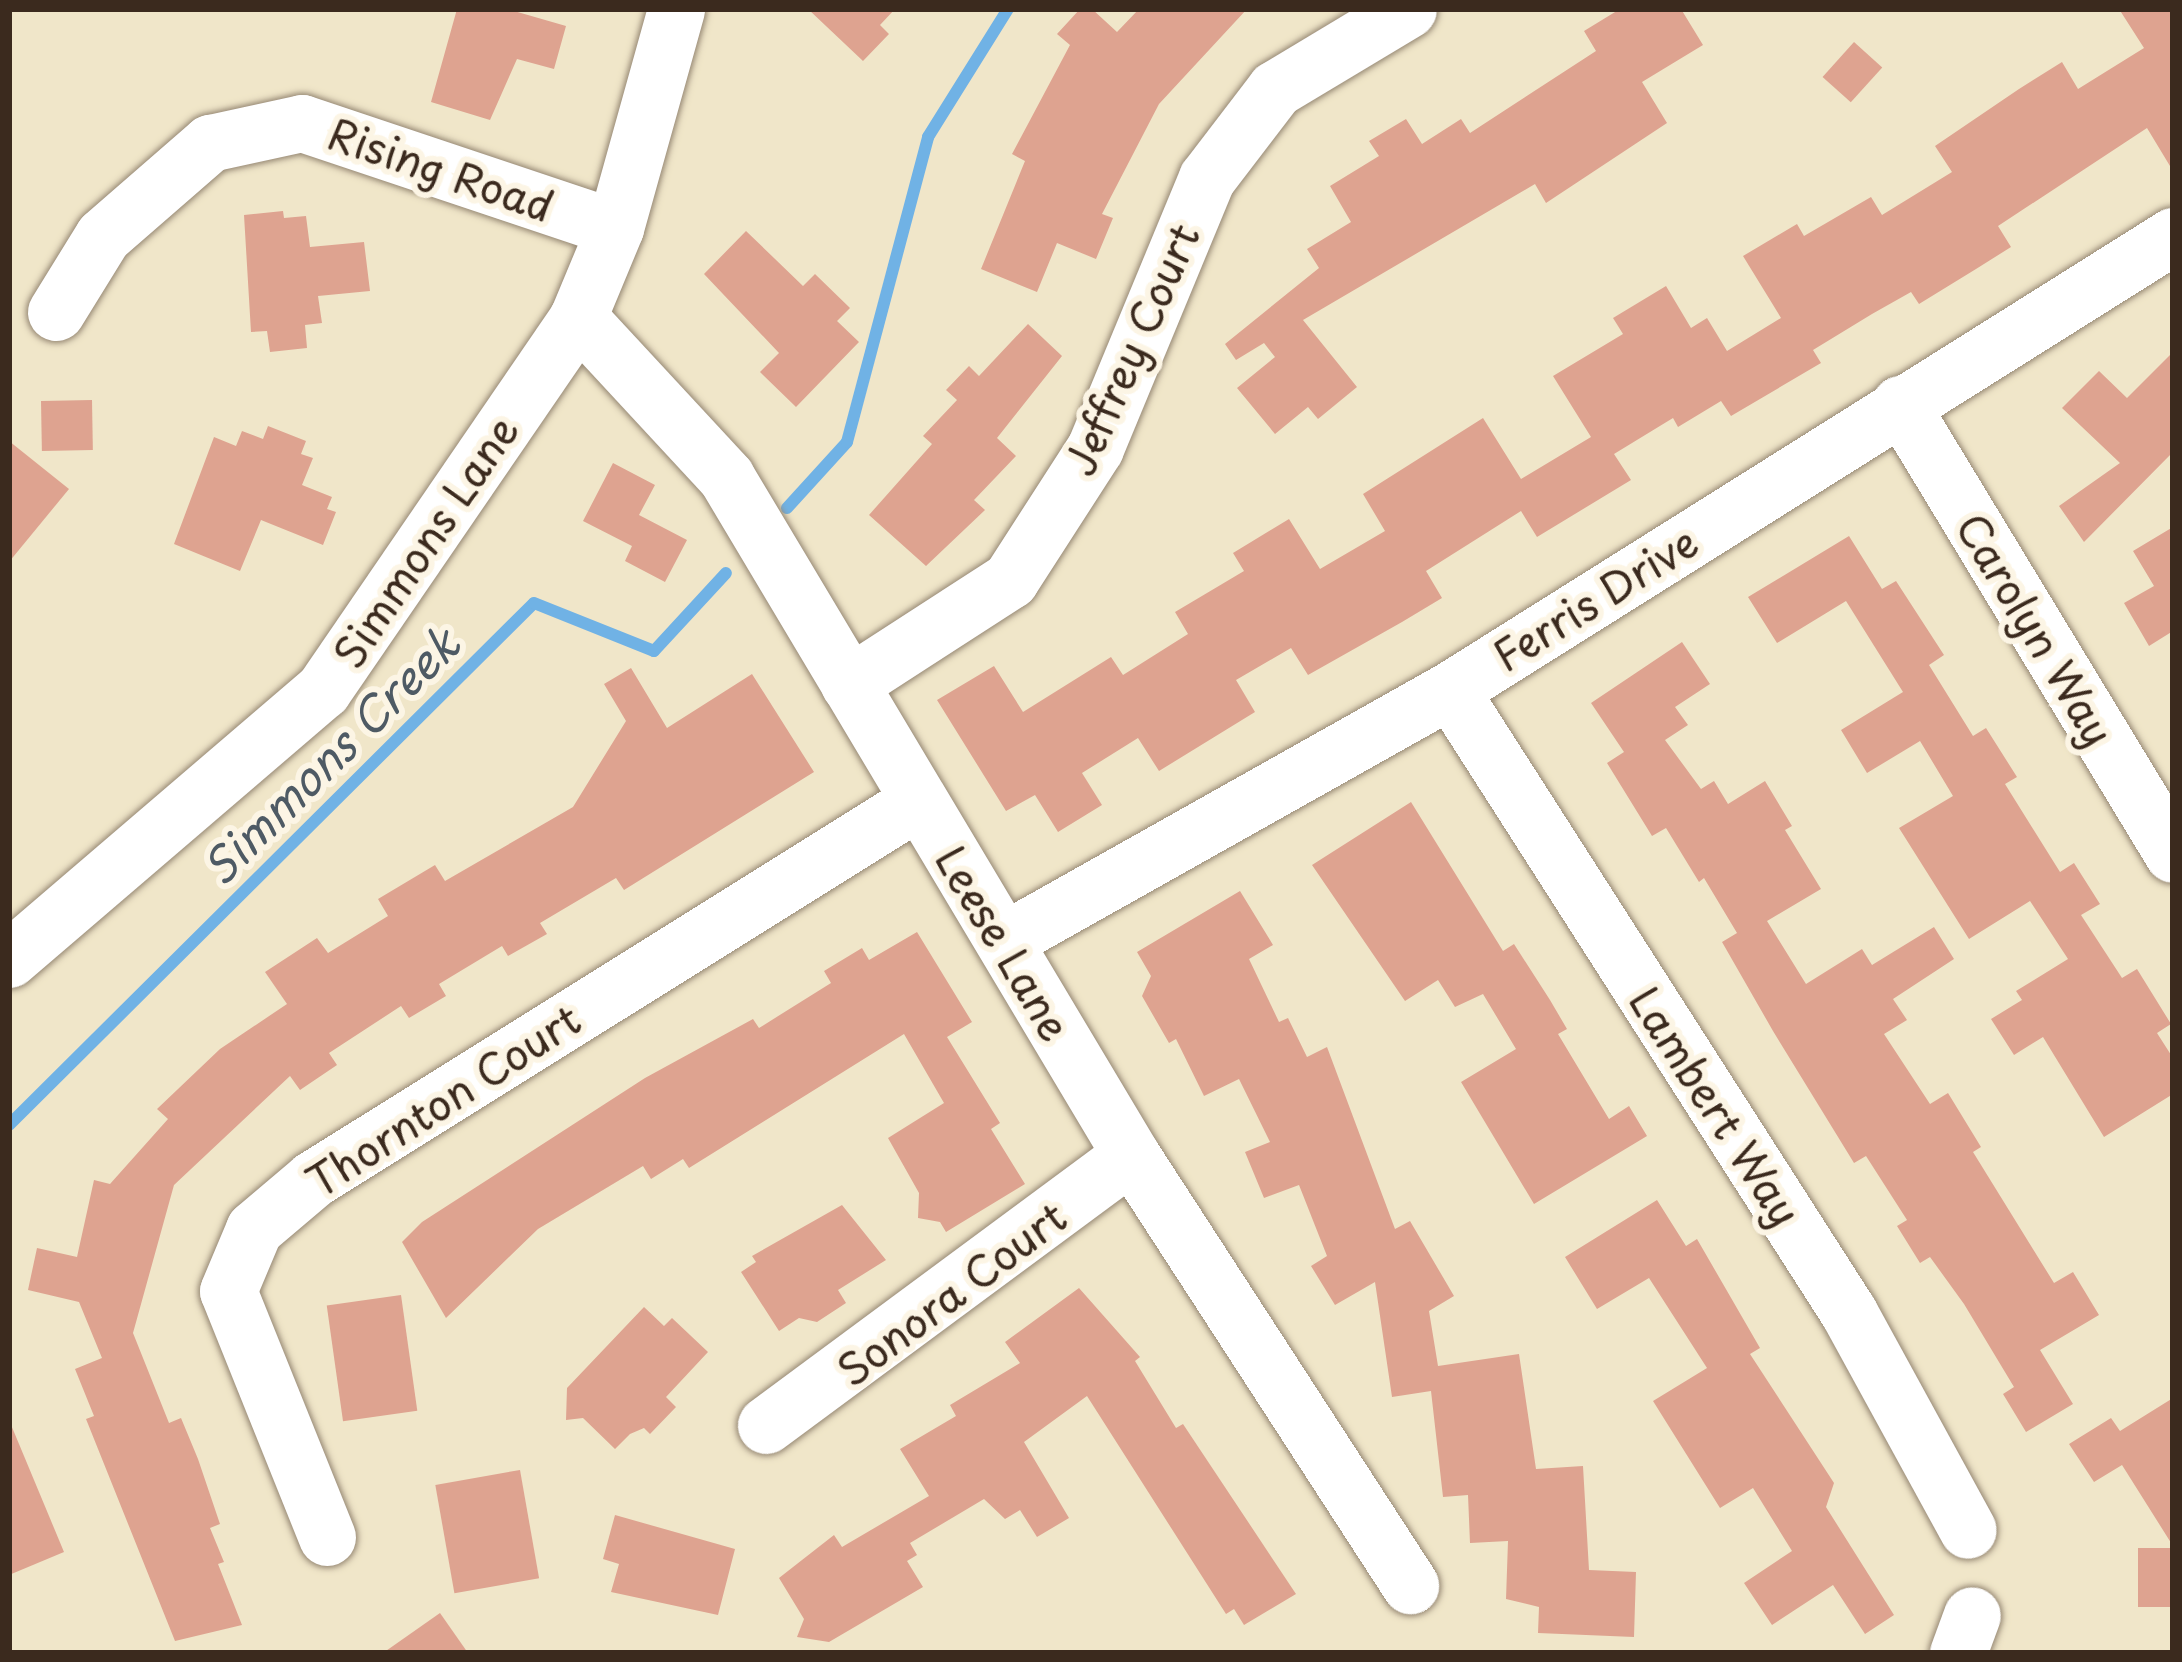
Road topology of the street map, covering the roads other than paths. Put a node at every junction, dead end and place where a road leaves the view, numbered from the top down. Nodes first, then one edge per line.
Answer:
1 (676, 9) edge
2 (1408, 9) edge
3 (615, 228) junction
4 (2173, 236) edge
5 (56, 312) dead end
6 (578, 317) junction
7 (1900, 404) junction
8 (849, 684) junction
9 (1450, 690) junction
10 (917, 801) junction
11 (2173, 854) edge
12 (1005, 940) junction
13 (9, 959) edge
14 (1131, 1155) junction
15 (766, 1425) dead end
16 (1968, 1530) dead end
17 (327, 1537) dead end
18 (1410, 1586) dead end

1 - 3 street, Simmons Lane
2 - 8 street, Jeffrey Court
3 - 5 street, Rising Road
3 - 6 street, Simmons Lane
4 - 7 street, Ferris Drive
6 - 8 street, Leese Lane
6 - 13 street, Simmons Lane
7 - 9 street, Ferris Drive
7 - 11 street, Carolyn Way
8 - 10 street, Leese Lane
9 - 12 street, Ferris Drive
9 - 16 street, Lambert Way
10 - 12 street, Leese Lane
10 - 17 street, Thornton Court
12 - 14 street, Leese Lane
14 - 15 street, Sonora Court
14 - 18 street, Leese Lane

